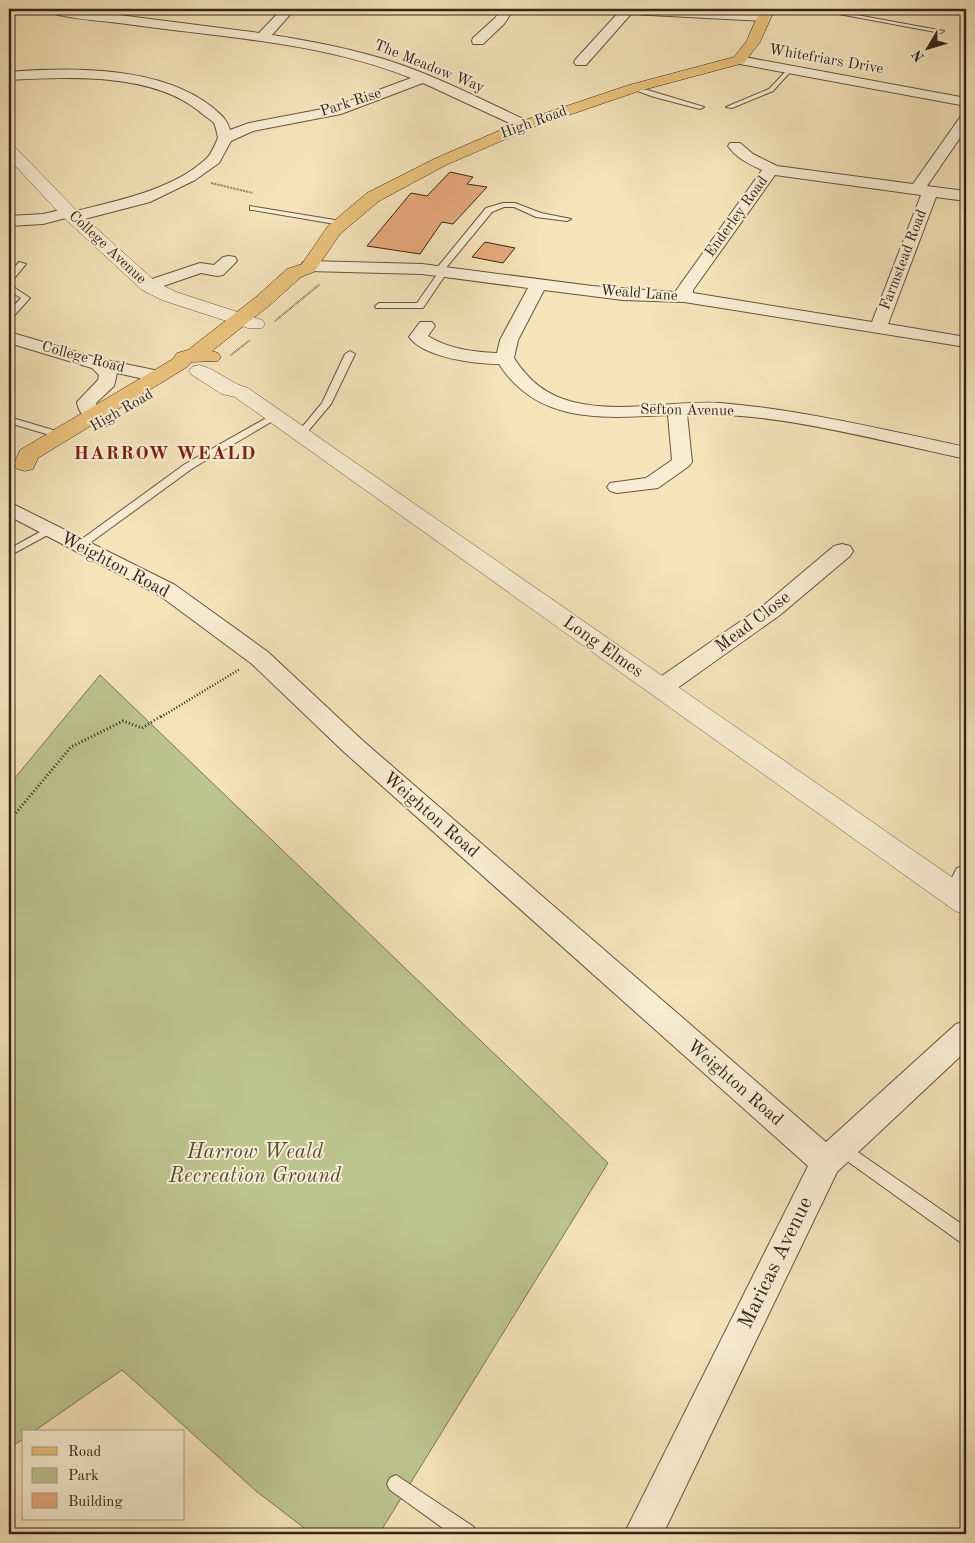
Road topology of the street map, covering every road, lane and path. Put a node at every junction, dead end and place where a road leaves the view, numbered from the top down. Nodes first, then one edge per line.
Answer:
1 (51, 9) edge
2 (289, 9) edge
3 (508, 9) edge
4 (613, 9) edge
5 (815, 9) edge
6 (628, 10) edge
7 (766, 13) edge
8 (941, 31) dead end
9 (262, 37) junction
10 (477, 38) dead end
11 (740, 60) junction
12 (581, 62) dead end
13 (789, 70) junction
14 (9, 76) edge
15 (422, 79) junction
16 (634, 88) junction
17 (966, 102) edge
18 (700, 107) dead end
19 (730, 107) dead end
20 (966, 119) edge
21 (221, 122) junction
22 (526, 125) junction
23 (249, 127) junction
24 (225, 138) junction
25 (735, 146) dead end
26 (9, 150) edge
27 (773, 170) junction
28 (923, 190) junction
29 (966, 196) edge
30 (252, 208) dead end
31 (71, 215) junction
32 (567, 219) dead end
33 (9, 221) edge
34 (341, 223) junction
35 (229, 261) dead end
36 (22, 264) dead end
37 (309, 267) junction
38 (442, 271) junction
39 (9, 280) edge
40 (539, 284) junction
41 (149, 286) junction
42 (9, 287) edge
43 (309, 293) dead end
44 (684, 297) junction
45 (303, 298) dead end
46 (379, 306) dead end
47 (9, 316) edge
48 (247, 321) junction
49 (426, 326) dead end
50 (878, 328) junction
51 (9, 337) edge
52 (966, 342) edge
53 (350, 354) dead end
54 (505, 358) junction
55 (198, 363) junction
56 (98, 364) junction
57 (157, 376) junction
58 (677, 409) junction
59 (275, 416) junction
60 (98, 418) junction
61 (9, 420) edge
62 (301, 434) junction
63 (60, 435) junction
64 (966, 453) edge
65 (17, 469) edge
66 (617, 487) dead end
67 (9, 508) edge
68 (49, 530) junction
69 (79, 546) junction
70 (842, 551) dead end
71 (9, 554) edge
72 (260, 658) junction
73 (661, 688) junction
74 (9, 821) edge
75 (963, 891) edge
76 (966, 1033) edge
77 (834, 1155) junction
78 (966, 1236) edge
79 (396, 1484) dead end
80 (467, 1534) edge
81 (643, 1534) edge

1 - 9 street, The Meadow Way
2 - 9 street
3 - 10 street
4 - 6 street
5 - 8 lane
6 - 7 street
6 - 12 street
7 - 11 main road
9 - 15 street, The Meadow Way
11 - 13 street, Whitefriars Drive
11 - 16 main road, High Road
13 - 17 street, Whitefriars Drive
13 - 19 lane
14 - 21 street
15 - 22 street, The Meadow Way
15 - 23 street, Park Rise
16 - 18 lane
16 - 22 main road, High Road
20 - 28 street, Farmstead Road
21 - 23 street, Park Rise
21 - 24 street
22 - 34 main road, High Road
23 - 24 street, Park Rise
24 - 31 street
25 - 27 street
26 - 31 street, College Avenue
27 - 28 street, Enderley Road
27 - 44 street, Enderley Road
28 - 29 street, Enderley Road
28 - 50 street, Farmstead Road
30 - 34 lane
31 - 33 street
31 - 41 street, College Avenue
32 - 38 lane
34 - 37 main road, High Road
35 - 41 street
36 - 39 lane
37 - 38 street, Weald Lane
37 - 48 main road, High Road
38 - 40 street, Weald Lane
38 - 46 lane
40 - 44 street, Weald Lane
40 - 54 street
41 - 48 street, College Avenue
42 - 47 lane
43 - 45 path
44 - 50 street, Weald Lane
48 - 55 main road, High Road
49 - 54 street
50 - 52 street, Weald Lane
51 - 56 street, College Road
53 - 62 lane
54 - 58 street, Sefton Avenue
55 - 57 main road, High Road
55 - 59 street, Long Elmes
55 - 60 main road, High Road
56 - 57 street, College Road
56 - 60 street
57 - 60 main road, High Road
58 - 64 street, Sefton Avenue
58 - 66 street
59 - 62 street, Long Elmes
59 - 69 lane
60 - 63 main road, High Road
60 - 65 main road, High Road
61 - 63 lane
62 - 73 street, Long Elmes
63 - 65 main road, High Road
67 - 68 street, Weighton Road
68 - 69 street, Weighton Road
68 - 71 lane
69 - 72 street, Weighton Road
70 - 73 street, Mead Close
72 - 74 path
72 - 77 street, Weighton Road
73 - 75 street, Long Elmes
76 - 77 street, Maricas Avenue
77 - 78 lane
77 - 81 street, Maricas Avenue
79 - 80 lane

